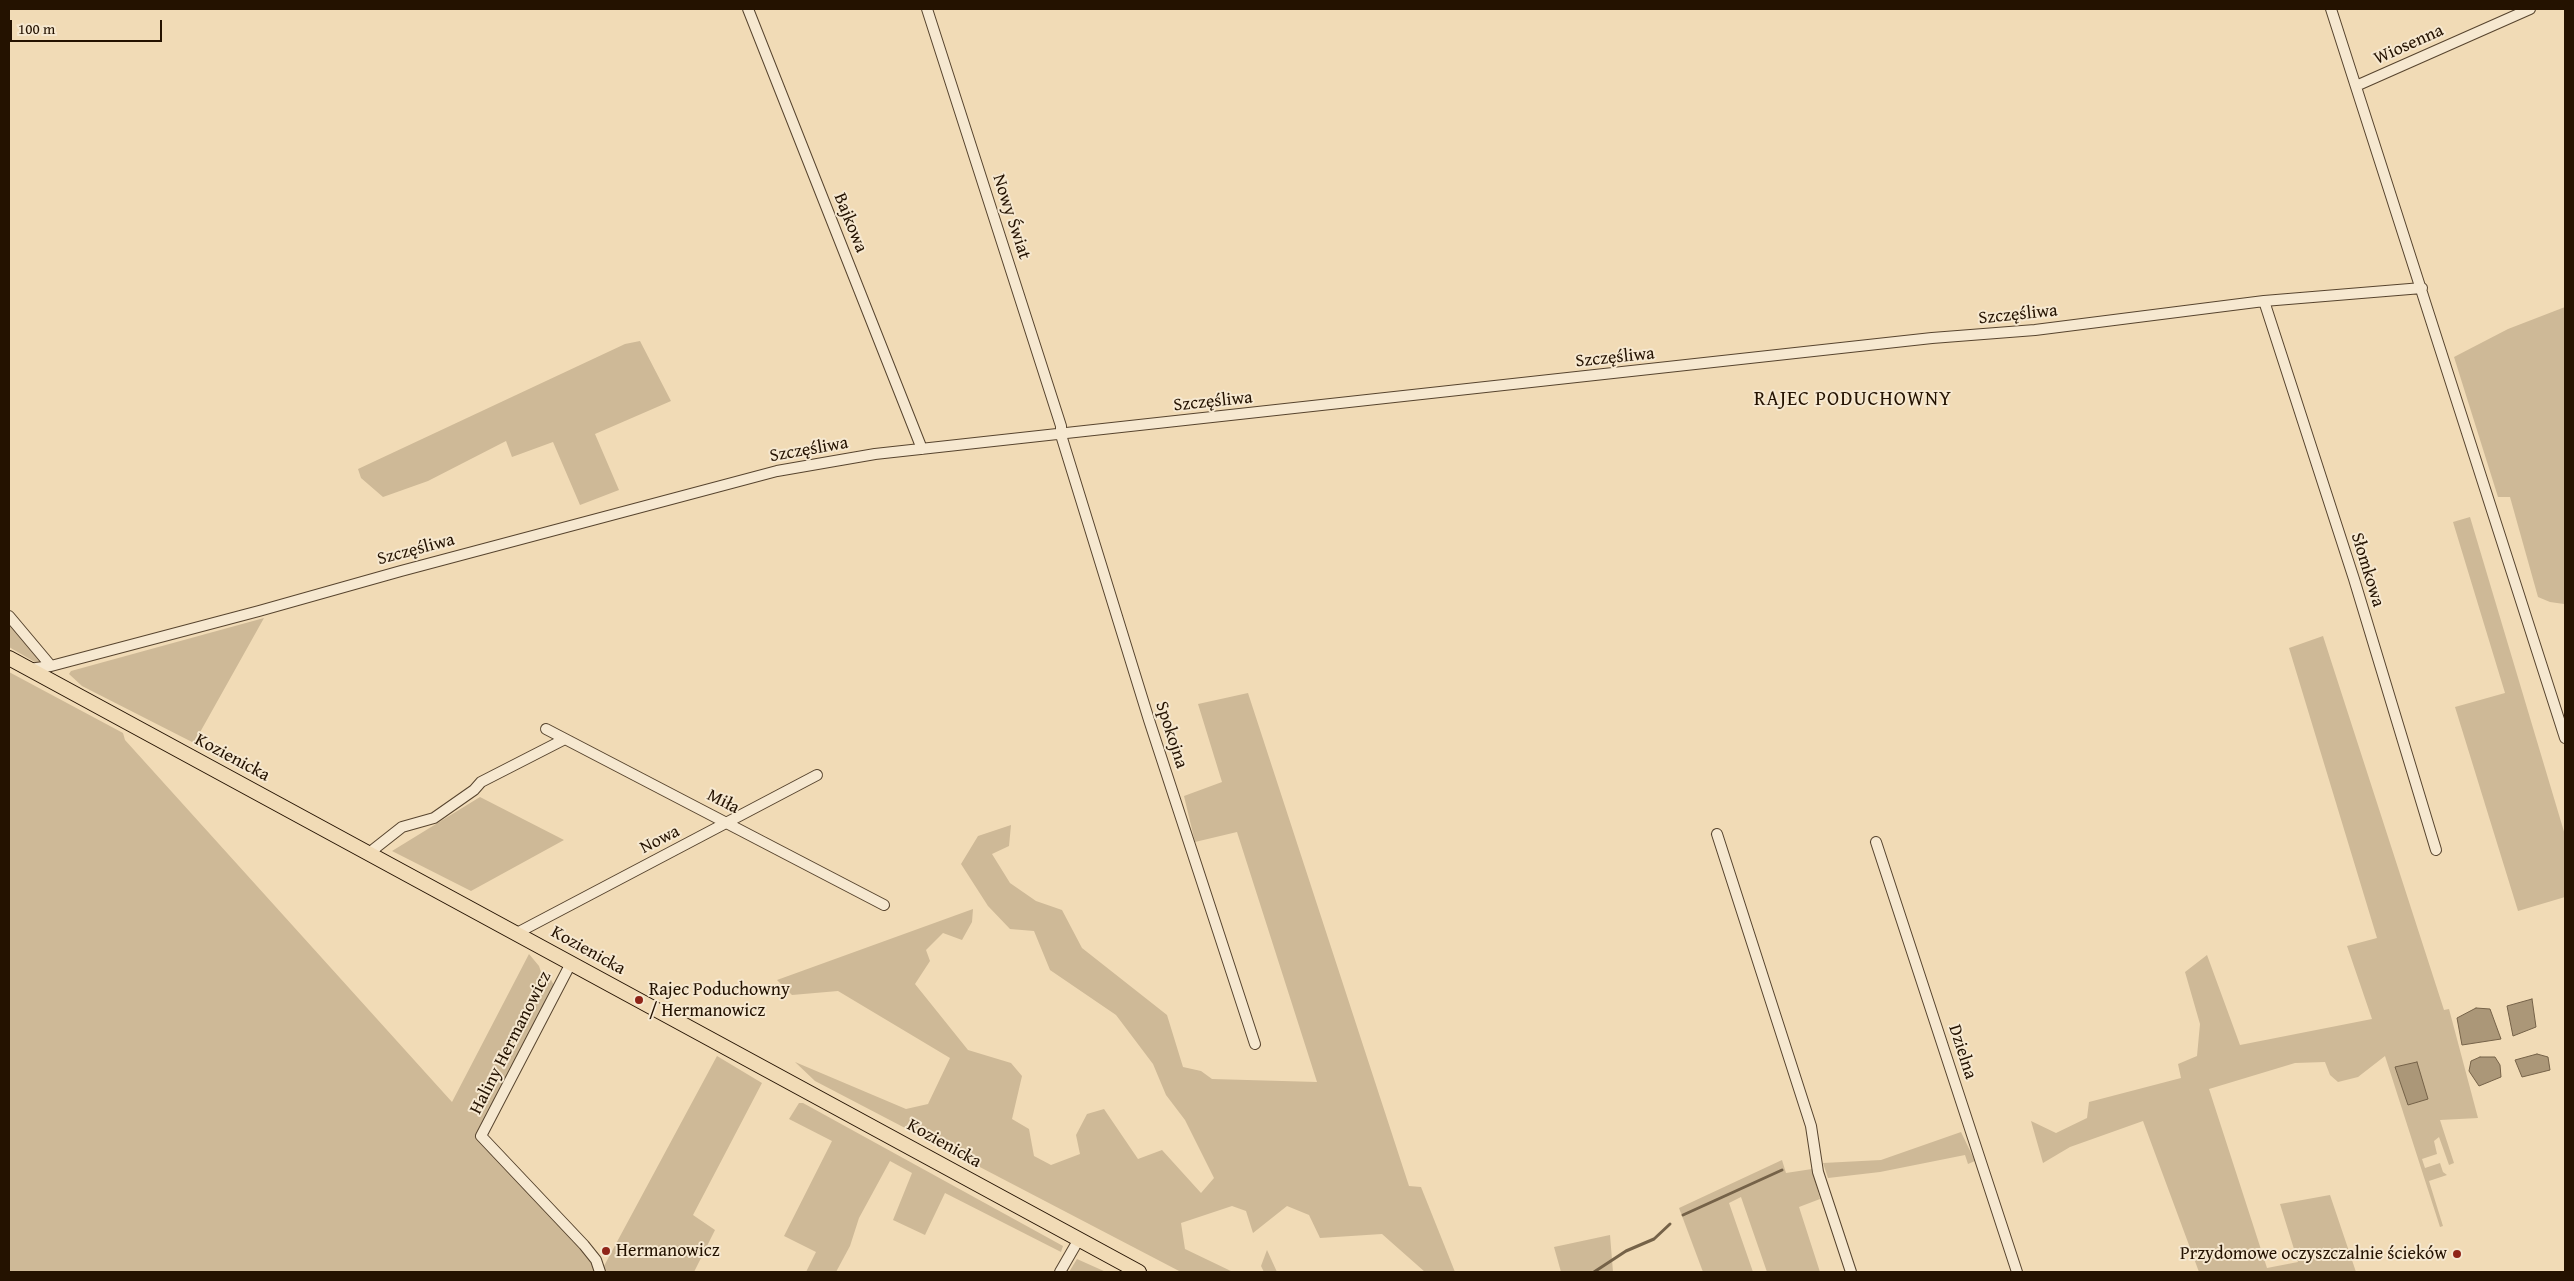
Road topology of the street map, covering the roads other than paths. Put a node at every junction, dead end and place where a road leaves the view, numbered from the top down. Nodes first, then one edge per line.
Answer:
1 (748, 9) edge
2 (927, 9) edge
3 (2331, 9) edge
4 (2530, 9) edge
5 (2356, 86) junction
6 (2422, 288) junction
7 (2264, 301) junction
8 (1061, 435) junction
9 (922, 449) junction
10 (9, 616) edge
11 (9, 658) edge
12 (51, 666) junction
13 (29, 669) junction
14 (546, 729) dead end
15 (2565, 738) edge
16 (565, 739) junction
17 (817, 775) dead end
18 (728, 823) junction
19 (1717, 834) dead end
20 (1876, 842) dead end
21 (2436, 850) dead end
22 (370, 853) junction
23 (884, 905) dead end
24 (517, 933) junction
25 (571, 963) junction
26 (1255, 1044) dead end
27 (1079, 1239) junction
28 (600, 1272) edge
29 (1060, 1272) edge
30 (1139, 1272) edge
31 (1852, 1272) edge
32 (2017, 1272) edge

1 - 9 street, Bajkowa
2 - 8 street, Nowy Świat
3 - 5 street
4 - 5 street, Wiosenna
5 - 6 street
6 - 7 street, Szczęśliwa
6 - 15 street
7 - 8 street, Szczęśliwa
7 - 21 street, Słomkowa
8 - 9 street, Szczęśliwa
8 - 26 street, Spokojna
9 - 12 street, Szczęśliwa
10 - 12 street
11 - 13 main road, Kozienicka
12 - 13 street, Szczęśliwa
13 - 22 main road, Kozienicka
14 - 16 street, Miła
16 - 18 street, Miła
16 - 22 street
17 - 18 street, Nowa
18 - 23 street, Miła
18 - 24 street, Nowa
19 - 31 street
20 - 32 street, Dzielna
22 - 24 main road, Kozienicka
24 - 25 main road, Kozienicka
25 - 27 main road, Kozienicka
25 - 28 street, Haliny Hermanowicz
27 - 29 street
27 - 30 main road, Kozienicka

